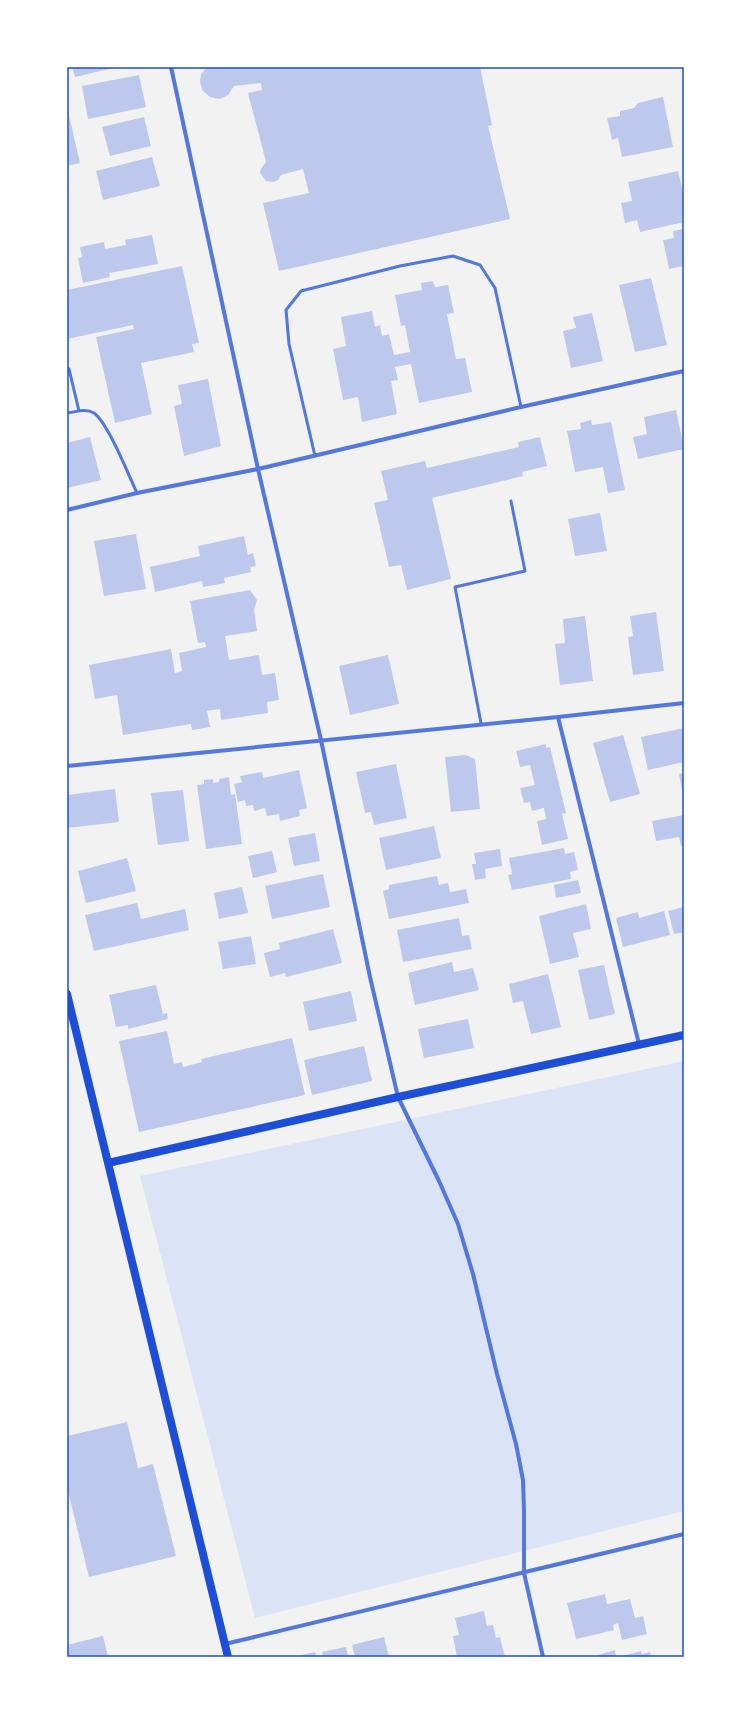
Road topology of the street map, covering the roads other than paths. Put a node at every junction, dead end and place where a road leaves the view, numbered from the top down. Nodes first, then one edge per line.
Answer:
1 (172, 67) edge
2 (67, 367) edge
3 (684, 371) edge
4 (521, 407) junction
5 (79, 411) junction
6 (67, 413) edge
7 (315, 456) junction
8 (258, 469) junction
9 (137, 493) junction
10 (511, 501) dead end
11 (67, 510) edge
12 (684, 702) edge
13 (558, 717) junction
14 (481, 724) junction
15 (320, 740) junction
16 (67, 766) edge
17 (67, 994) edge
18 (684, 1035) edge
19 (640, 1045) junction
20 (398, 1097) junction
21 (108, 1163) junction
22 (684, 1534) edge
23 (524, 1573) junction
24 (225, 1644) junction
25 (228, 1657) edge
26 (543, 1657) edge

1 - 8 street
2 - 5 lane
3 - 4 street
4 - 7 street
4 - 7 lane
5 - 6 lane
5 - 9 lane
7 - 8 street
8 - 9 street
8 - 15 street
9 - 11 street
10 - 14 lane
12 - 13 street
13 - 14 street
13 - 19 street
14 - 15 street
15 - 16 street
15 - 20 street
17 - 21 main road
18 - 19 main road
19 - 20 main road
20 - 21 main road
20 - 23 street
21 - 24 main road
22 - 23 street
23 - 24 street
23 - 26 street
24 - 25 main road

